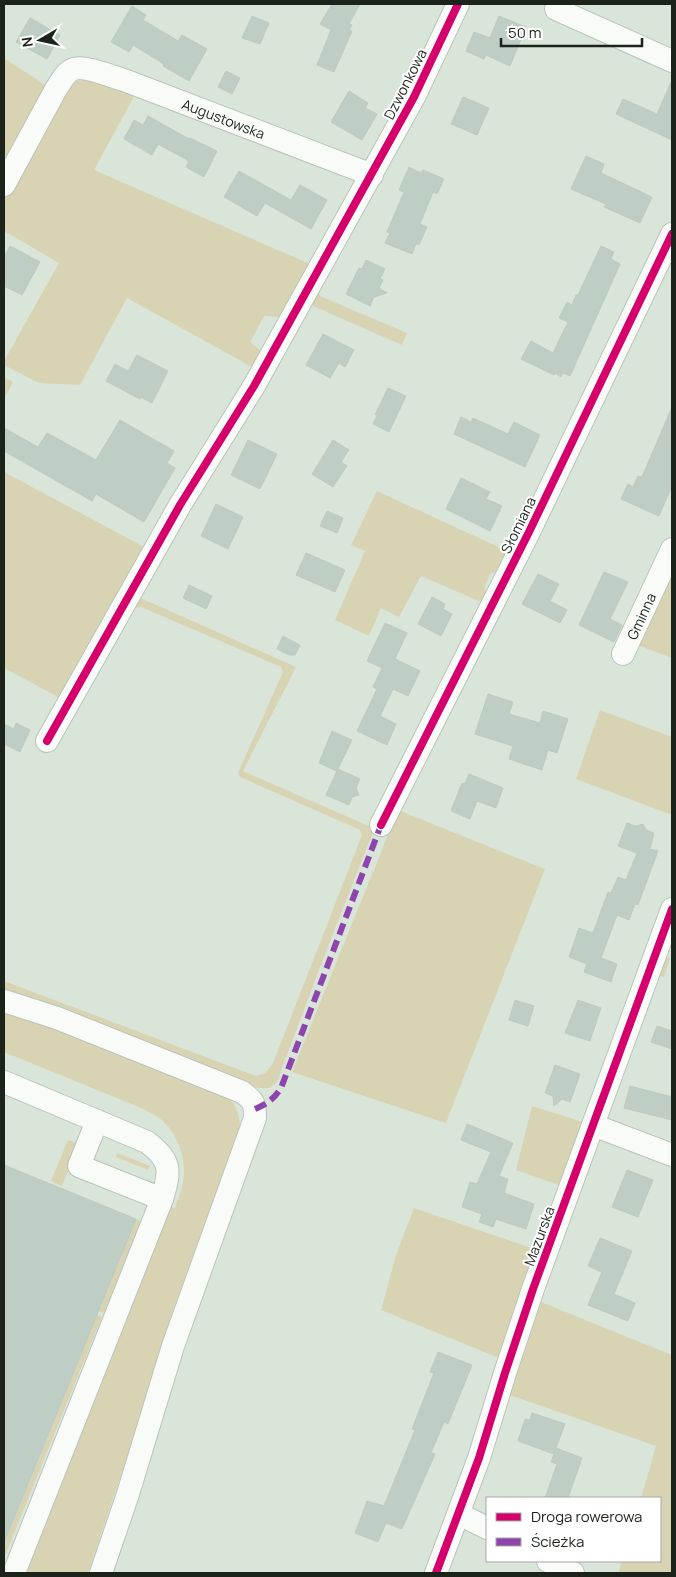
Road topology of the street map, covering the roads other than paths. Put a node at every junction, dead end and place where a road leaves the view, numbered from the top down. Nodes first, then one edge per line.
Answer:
1 (456, 4) edge
2 (556, 9) dead end
3 (672, 61) edge
4 (372, 175) junction
5 (4, 185) edge
6 (672, 234) edge
7 (672, 549) edge
8 (623, 654) dead end
9 (47, 741) dead end
10 (381, 825) dead end
11 (672, 909) edge
12 (4, 1001) edge
13 (4, 1082) edge
14 (97, 1121) junction
15 (593, 1124) junction
16 (672, 1155) edge
17 (162, 1199) junction
18 (459, 1514) junction
19 (486, 1528) edge
20 (550, 1562) edge
21 (14, 1573) edge
22 (101, 1573) edge
23 (436, 1573) edge
24 (573, 1573) edge

1 - 4 street, Dzwonkowa
2 - 3 street
4 - 5 street, Augustowska
4 - 9 street, Dzwonkowa
6 - 10 street, Słomiana
7 - 8 street, Gminna
11 - 15 street, Mazurska
12 - 22 street
13 - 14 street
14 - 17 street
14 - 17 street
15 - 16 street
15 - 18 street, Mazurska
17 - 21 street
18 - 19 street
18 - 23 street, Mazurska
20 - 24 street

